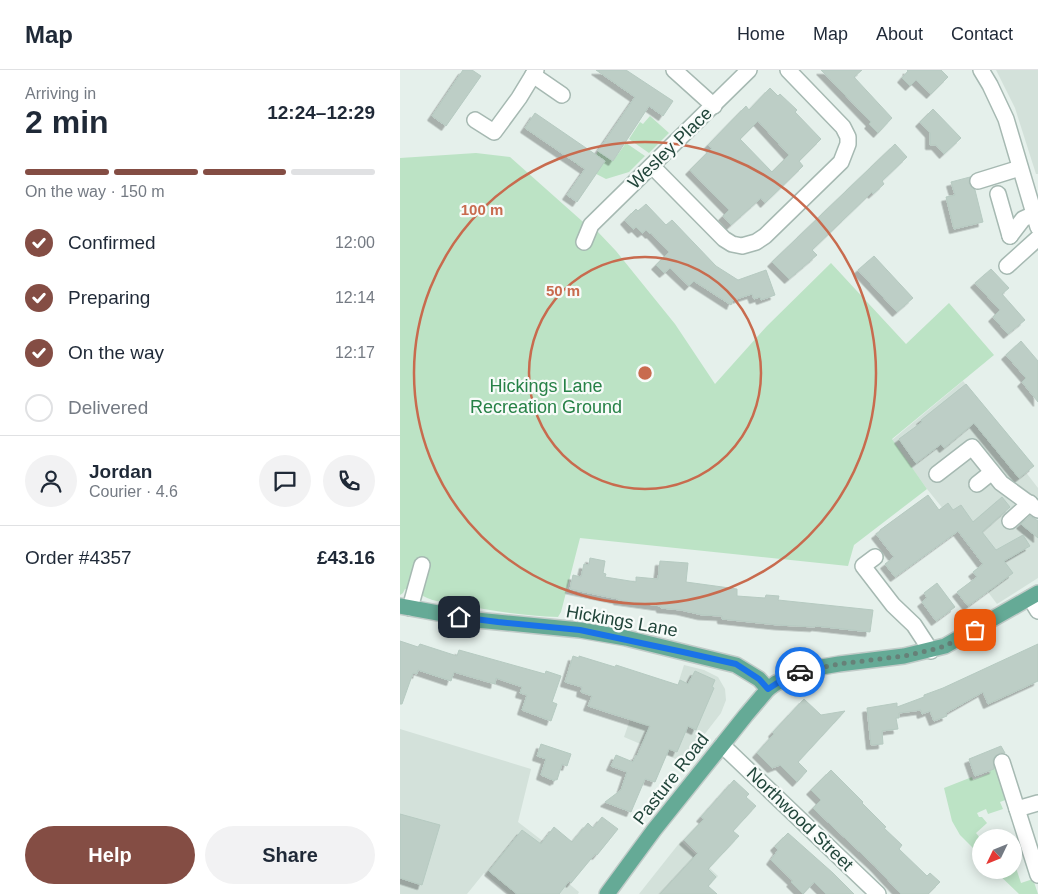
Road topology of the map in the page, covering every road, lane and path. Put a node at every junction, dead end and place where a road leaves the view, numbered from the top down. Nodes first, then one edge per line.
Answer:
1 (674, 70) edge
2 (749, 70) edge
3 (788, 70) edge
4 (981, 70) edge
5 (535, 72) edge
6 (562, 95) dead end
7 (714, 106) junction
8 (475, 120) dead end
9 (652, 166) junction
10 (1020, 168) junction
11 (978, 181) dead end
12 (998, 194) dead end
13 (1036, 220) edge
14 (1038, 238) edge
15 (584, 242) dead end
16 (1007, 266) dead end
17 (992, 472) junction
18 (937, 474) dead end
19 (977, 484) dead end
20 (1034, 507) edge
21 (1010, 521) dead end
22 (876, 557) dead end
23 (422, 565) dead end
24 (1034, 596) edge
25 (405, 607) edge
26 (1038, 612) edge
27 (931, 650) junction
28 (768, 689) junction
29 (722, 745) junction
30 (1002, 762) dead end
31 (1038, 803) edge
32 (1018, 809) junction
33 (1038, 876) edge
34 (607, 894) edge
35 (878, 894) edge

1 - 7 street
2 - 7 street, Wesley Place
3 - 9 street
4 - 10 street
5 - 6 street
5 - 8 street
7 - 9 street, Wesley Place
9 - 15 street, Wesley Place
10 - 11 street
10 - 13 street
12 - 13 street
14 - 16 street
17 - 18 street
17 - 19 street
17 - 20 street
20 - 21 street
22 - 27 street
23 - 25 street
24 - 26 street
24 - 27 main road, Pasture Road
25 - 28 main road, Hickings Lane
27 - 28 main road, Pasture Road
28 - 29 main road, Pasture Road
29 - 34 main road, Pasture Road
29 - 35 street, Northwood Street
30 - 32 street
31 - 32 street
32 - 33 street

